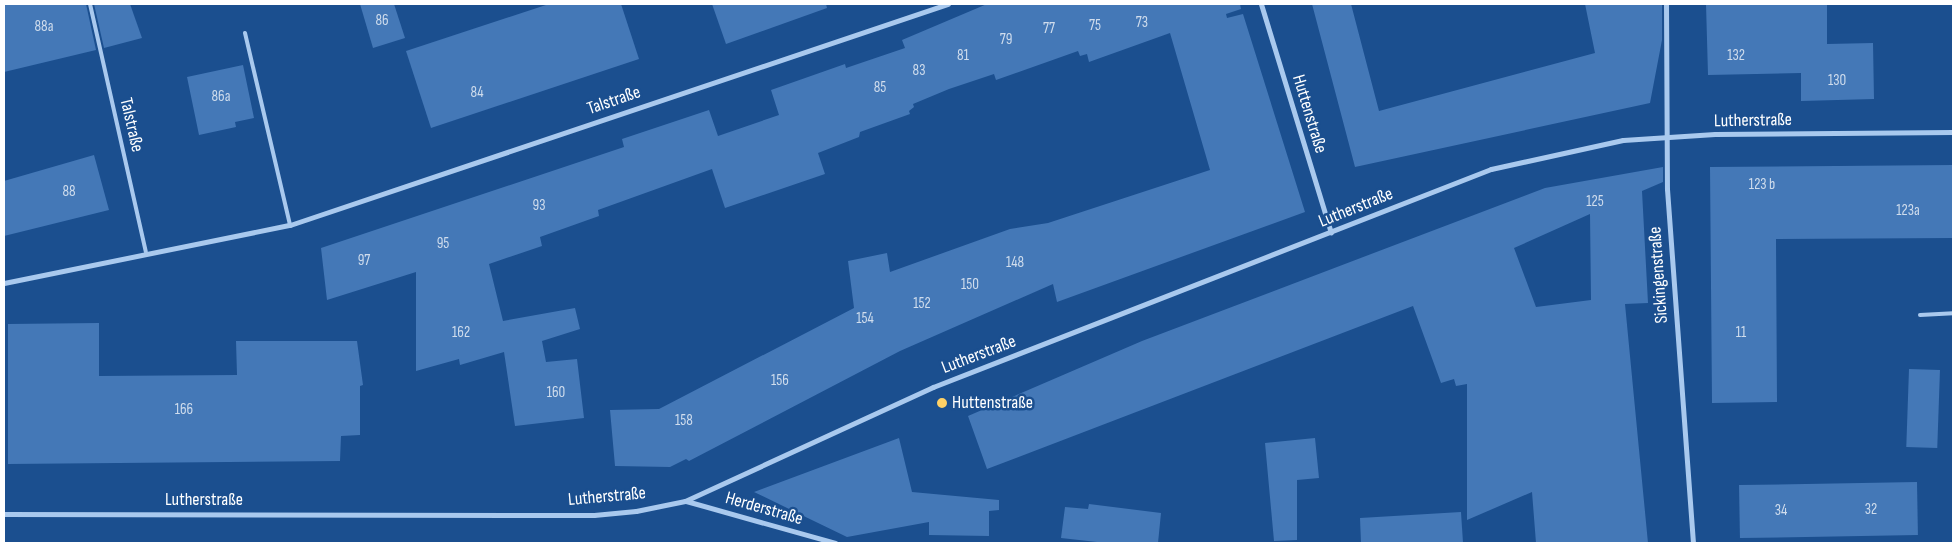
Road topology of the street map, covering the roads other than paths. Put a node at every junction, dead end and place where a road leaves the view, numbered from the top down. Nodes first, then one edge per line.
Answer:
1 (90, 4) edge
2 (948, 4) edge
3 (1261, 4) edge
4 (1666, 4) edge
5 (245, 33) dead end
6 (1953, 132) edge
7 (1666, 137) junction
8 (290, 224) junction
9 (1331, 232) junction
10 (146, 252) junction
11 (4, 283) edge
12 (1953, 313) edge
13 (1920, 315) dead end
14 (685, 501) junction
15 (4, 514) edge
16 (835, 543) edge
17 (1693, 543) edge

1 - 10 lane, Talstraße
2 - 8 street, Talstraße
3 - 9 street, Huttenstraße
4 - 7 street, Sickingenstraße
5 - 8 lane
6 - 7 street, Lutherstraße
7 - 9 street, Lutherstraße
7 - 17 street, Sickingenstraße
8 - 10 street, Talstraße
9 - 14 street, Lutherstraße
10 - 11 street, Talstraße
12 - 13 lane
14 - 15 street, Lutherstraße
14 - 16 street, Herderstraße

